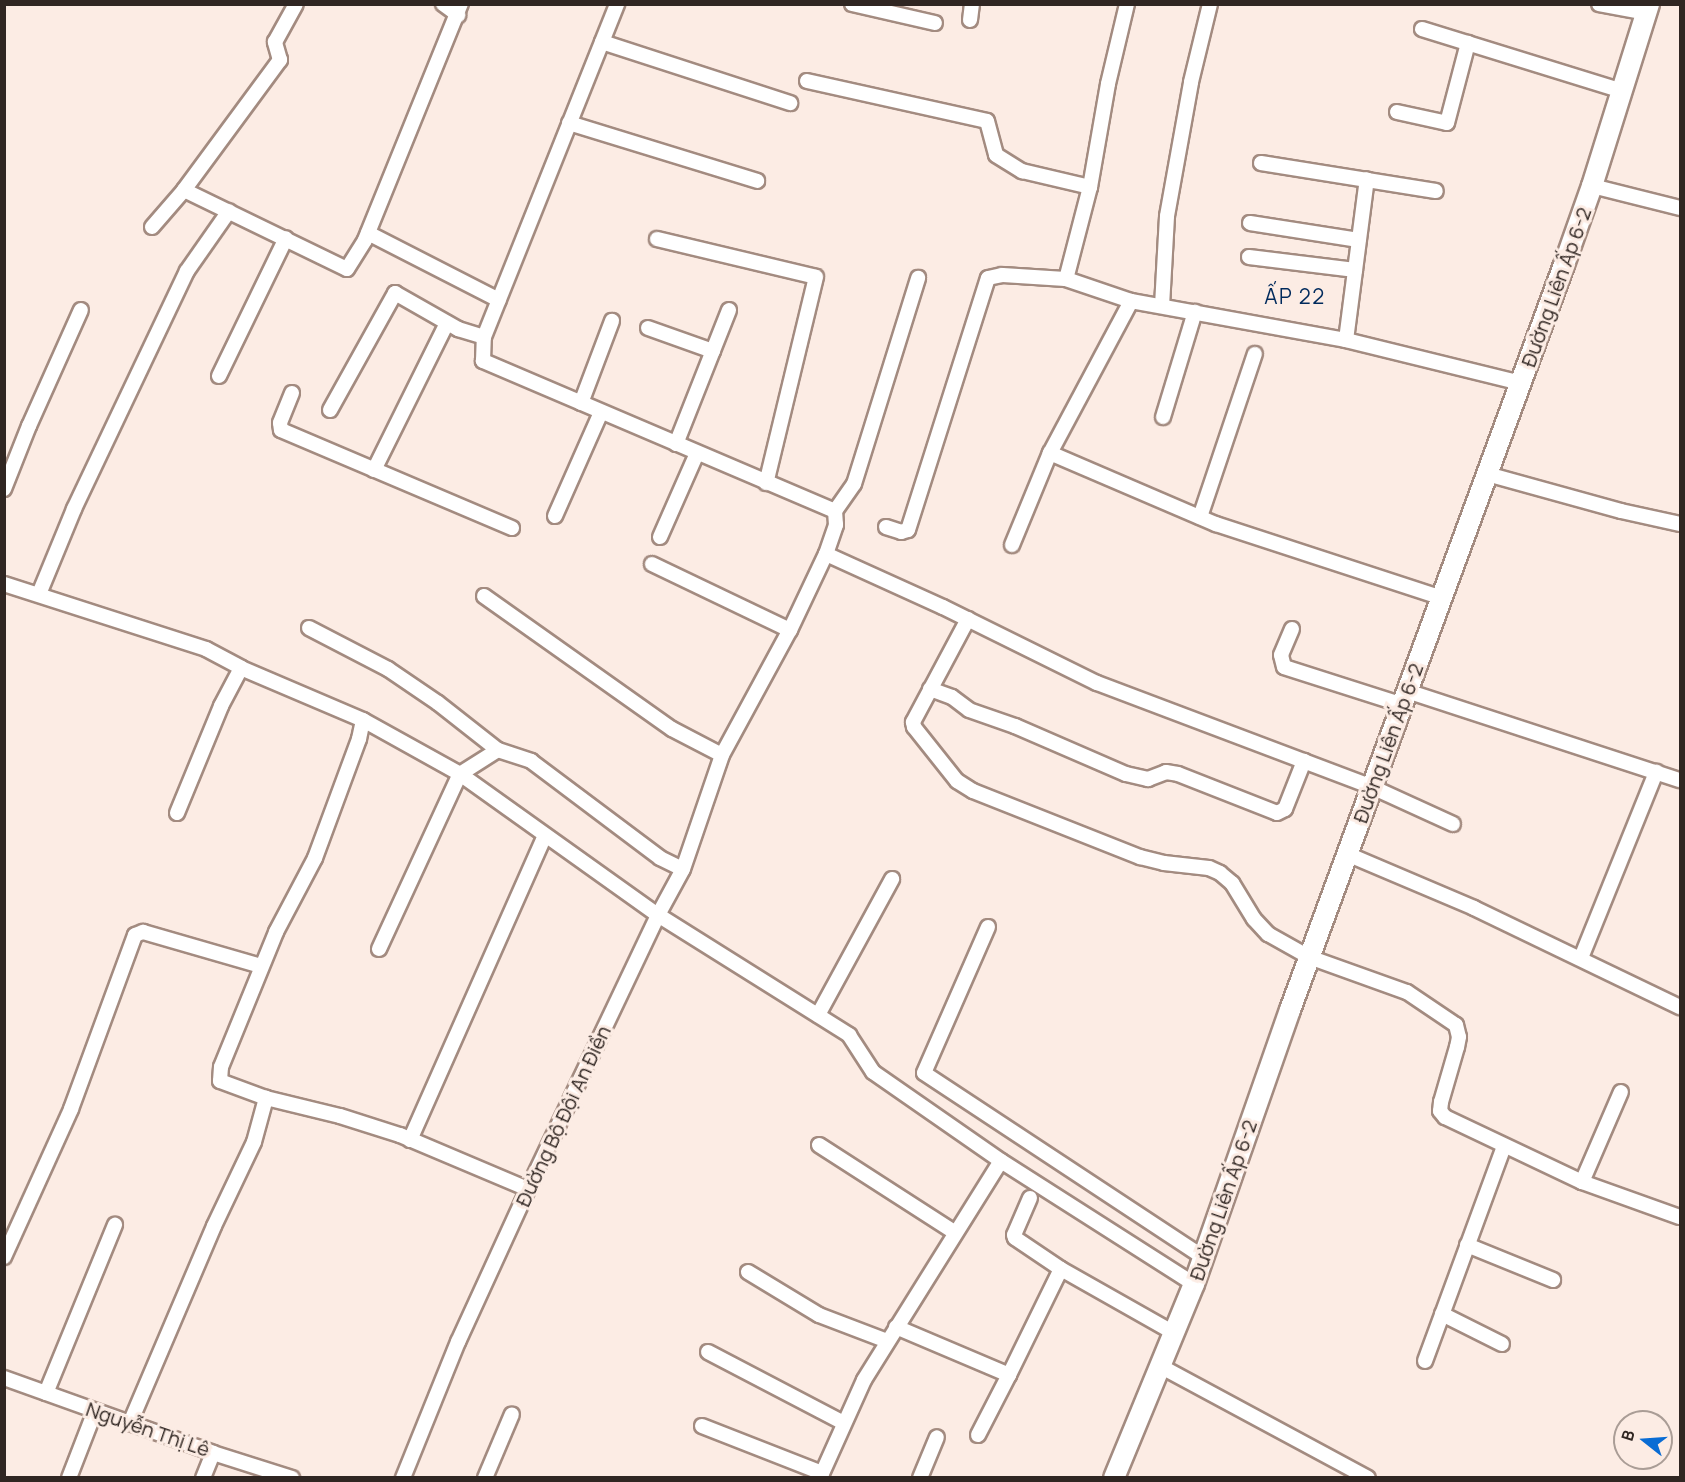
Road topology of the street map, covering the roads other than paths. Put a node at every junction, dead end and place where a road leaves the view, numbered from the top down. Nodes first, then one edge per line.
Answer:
1 (296, 4) edge
2 (443, 4) edge
3 (617, 4) edge
4 (852, 4) edge
5 (972, 4) edge
6 (1127, 4) edge
7 (1210, 4) edge
8 (1599, 4) edge
9 (1648, 9) edge
10 (460, 10) edge
11 (970, 20) dead end
12 (935, 23) dead end
13 (1422, 29) dead end
14 (602, 42) junction
15 (1468, 43) junction
16 (807, 81) dead end
17 (1622, 91) junction
18 (790, 102) dead end
19 (1397, 112) dead end
20 (569, 123) junction
21 (1261, 163) dead end
22 (1367, 179) junction
23 (757, 181) dead end
24 (1592, 186) junction
25 (1090, 187) junction
26 (184, 190) junction
27 (1436, 191) dead end
28 (1680, 208) edge
29 (229, 211) junction
30 (1251, 223) dead end
31 (152, 228) dead end
32 (368, 233) junction
33 (286, 238) junction
34 (657, 239) dead end
35 (1359, 240) junction
36 (1249, 257) dead end
37 (1355, 270) junction
38 (918, 278) dead end
39 (1066, 279) junction
40 (499, 300) junction
41 (1131, 301) junction
42 (1162, 306) junction
43 (81, 310) dead end
44 (729, 310) dead end
45 (1195, 312) junction
46 (612, 321) dead end
47 (447, 323) junction
48 (648, 328) dead end
49 (484, 337) junction
50 (1346, 340) junction
51 (713, 351) junction
52 (1255, 354) dead end
53 (219, 376) dead end
54 (1521, 384) junction
55 (292, 393) dead end
56 (581, 403) junction
57 (330, 410) dead end
58 (601, 412) junction
59 (1163, 417) dead end
60 (676, 444) junction
61 (697, 453) junction
62 (1050, 453) junction
63 (374, 470) junction
64 (1487, 474) junction
65 (766, 483) junction
66 (4, 489) edge
67 (835, 511) junction
68 (555, 516) dead end
69 (1200, 517) junction
70 (1680, 524) edge
71 (886, 527) dead end
72 (512, 528) dead end
73 (660, 537) dead end
74 (1012, 545) dead end
75 (826, 554) junction
76 (652, 564) dead end
77 (4, 584) edge
78 (39, 594) junction
79 (484, 596) dead end
80 (1442, 598) junction
81 (968, 619) junction
82 (309, 628) dead end
83 (790, 630) junction
84 (1292, 630) dead end
85 (241, 668) junction
86 (930, 689) junction
87 (1405, 698) junction
88 (363, 720) junction
89 (498, 750) junction
90 (722, 755) junction
91 (1304, 761) junction
92 (1656, 772) junction
93 (460, 774) junction
94 (1680, 780) edge
95 (1372, 787) junction
96 (177, 813) dead end
97 (1453, 824) dead end
98 (545, 836) junction
99 (1347, 854) junction
100 (683, 869) junction
101 (892, 879) dead end
102 (658, 915) junction
103 (988, 927) dead end
104 (380, 949) dead end
105 (1309, 957) junction
106 (1581, 958) junction
107 (261, 966) junction
108 (1680, 1006) edge
109 (818, 1016) junction
110 (1621, 1092) dead end
111 (266, 1098) junction
112 (410, 1140) junction
113 (819, 1145) dead end
114 (1504, 1146) junction
115 (1001, 1161) junction
116 (1582, 1182) junction
117 (528, 1189) junction
118 (1030, 1198) dead end
119 (1680, 1216) edge
120 (115, 1225) dead end
121 (954, 1232) junction
122 (1467, 1245) junction
123 (4, 1257) edge
124 (1203, 1257) junction
125 (1061, 1269) junction
126 (748, 1272) dead end
127 (1553, 1280) dead end
128 (1194, 1284) junction
129 (1442, 1314) junction
130 (896, 1327) junction
131 (1174, 1333) junction
132 (887, 1341) junction
133 (1502, 1344) dead end
134 (708, 1352) dead end
135 (1425, 1361) dead end
136 (1160, 1366) junction
137 (1009, 1375) junction
138 (4, 1378) edge
139 (46, 1393) junction
140 (95, 1411) junction
141 (512, 1414) dead end
142 (130, 1423) junction
143 (844, 1424) junction
144 (702, 1426) dead end
145 (978, 1435) dead end
146 (937, 1437) dead end
147 (213, 1453) junction
148 (821, 1475) edge
149 (69, 1478) edge
150 (203, 1478) edge
151 (292, 1478) edge
152 (403, 1478) edge
153 (485, 1478) edge
154 (920, 1478) edge
155 (1114, 1478) edge
156 (1368, 1478) edge

1 - 26 street
2 - 10 street
3 - 14 street
4 - 12 street
5 - 11 street
6 - 25 street
7 - 42 street
8 - 9 street
9 - 17 street, Đường Liên Ấp 6-2
10 - 32 street
13 - 15 street
14 - 18 street
14 - 20 street
15 - 17 street
15 - 19 street
16 - 25 street
17 - 24 street, Đường Liên Ấp 6-2
20 - 23 street
20 - 40 street
21 - 22 street
22 - 27 street
22 - 35 street
24 - 28 street
24 - 54 street, Đường Liên Ấp 6-2
25 - 39 street
26 - 29 street
26 - 31 street
29 - 33 street
29 - 78 street
30 - 35 street
32 - 33 street
32 - 40 street
33 - 53 street
34 - 65 street
35 - 37 street
36 - 37 street
37 - 50 street
38 - 67 street
39 - 41 street
39 - 71 street
40 - 49 street
41 - 42 street
41 - 62 street
42 - 45 street
43 - 66 street
44 - 51 street
45 - 50 street
45 - 59 street
46 - 56 street
47 - 49 street
47 - 57 street
47 - 63 street
48 - 51 street
49 - 56 street
50 - 54 street
51 - 60 street
52 - 69 street
54 - 64 street, Đường Liên Ấp 6-2
55 - 63 street
56 - 58 street
58 - 60 street
58 - 68 street
60 - 61 street
61 - 65 street
61 - 73 street
62 - 69 street
62 - 74 street
63 - 72 street
64 - 70 street
64 - 80 street, Đường Liên Ấp 6-2
65 - 67 street
67 - 75 street, Đường Bộ Đội An Điền
69 - 80 street
75 - 81 street
75 - 83 street, Đường Bộ Đội An Điền
76 - 83 street
77 - 78 street
78 - 85 street
79 - 90 street
80 - 87 street, Đường Liên Ấp 6-2
81 - 86 street
81 - 91 street
82 - 89 street
83 - 90 street, Đường Bộ Đội An Điền
84 - 87 street
85 - 88 street
85 - 96 street
86 - 91 street
86 - 105 street
87 - 92 street
87 - 95 street, Đường Liên Ấp 6-2
88 - 93 street
88 - 107 street
89 - 93 street
89 - 100 street
90 - 100 street, Đường Bộ Đội An Điền
91 - 95 street
92 - 94 street
92 - 106 street
93 - 98 street
93 - 104 street
95 - 97 street
95 - 99 street, Đường Liên Ấp 6-2
98 - 102 street
98 - 112 street
99 - 105 street, Đường Liên Ấp 6-2
99 - 106 street
100 - 102 street, Đường Bộ Đội An Điền
101 - 109 street
102 - 109 street
102 - 117 street, Đường Bộ Đội An Điền
103 - 124 street
105 - 114 street
105 - 124 street, Đường Liên Ấp 6-2
106 - 108 street
107 - 111 street
107 - 123 street
109 - 115 street
110 - 116 street
111 - 112 street
111 - 142 street
112 - 117 street
113 - 121 street
114 - 116 street
114 - 122 street
115 - 121 street
115 - 128 street
116 - 119 street
117 - 152 street, Đường Bộ Đội An Điền
118 - 125 street
120 - 139 street
121 - 130 street
122 - 127 street
122 - 129 street
124 - 128 street, Đường Liên Ấp 6-2
125 - 131 street
125 - 137 street
126 - 132 street
128 - 131 street, Đường Liên Ấp 6-2
129 - 133 street
129 - 135 street
130 - 132 street
130 - 137 street
131 - 136 street, Đường Liên Ấp 6-2
132 - 143 street
134 - 143 street
136 - 155 street, Đường Liên Ấp 6-2
136 - 156 street
137 - 145 street
138 - 139 street, Nguyễn Thị Lê
139 - 140 street, Nguyễn Thị Lê
140 - 142 street, Nguyễn Thị Lê
140 - 149 street
141 - 153 street
142 - 147 street, Nguyễn Thị Lê
143 - 148 street
144 - 148 street
146 - 154 street
147 - 150 street
147 - 151 street, Nguyễn Thị Lê

